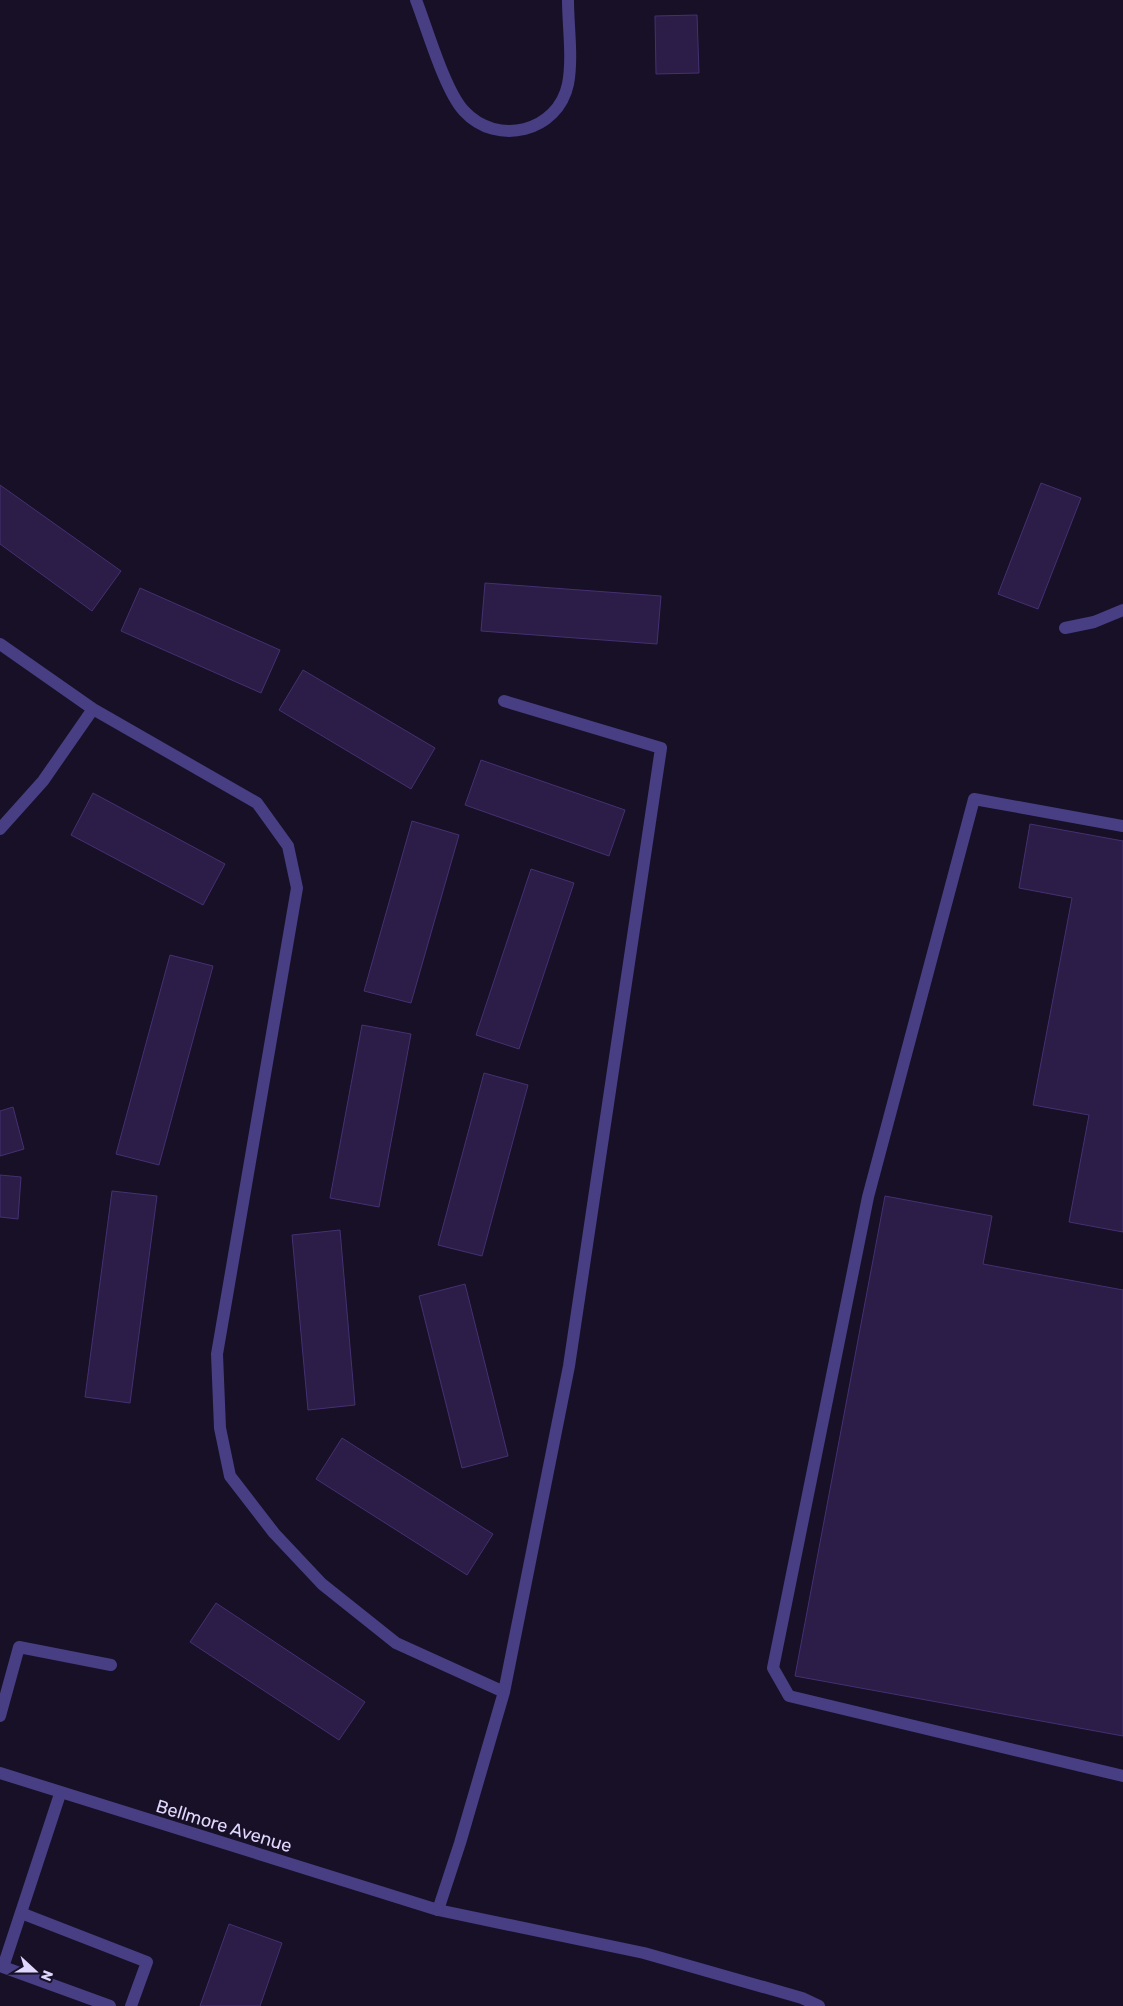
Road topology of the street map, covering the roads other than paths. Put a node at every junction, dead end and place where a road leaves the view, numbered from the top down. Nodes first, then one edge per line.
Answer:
1 (416, 0) edge
2 (568, 0) edge
3 (1123, 610) edge
4 (1065, 628) dead end
5 (0, 644) edge
6 (504, 701) dead end
7 (93, 709) junction
8 (1123, 826) edge
9 (0, 829) edge
10 (111, 1665) dead end
11 (504, 1692) junction
12 (0, 1716) edge
13 (0, 1773) edge
14 (1123, 1776) edge
15 (60, 1794) junction
16 (438, 1910) junction
17 (21, 1913) junction
18 (110, 2006) edge
19 (131, 2006) edge
20 (819, 2006) edge

1 - 2 street
3 - 4 street
5 - 7 street
6 - 11 street
7 - 9 street
7 - 11 street
8 - 14 street
10 - 12 street
11 - 16 street
13 - 15 street, Bellmore Avenue
15 - 16 street, Bellmore Avenue
15 - 17 street
16 - 20 street, Bellmore Avenue
17 - 18 street
17 - 19 street

